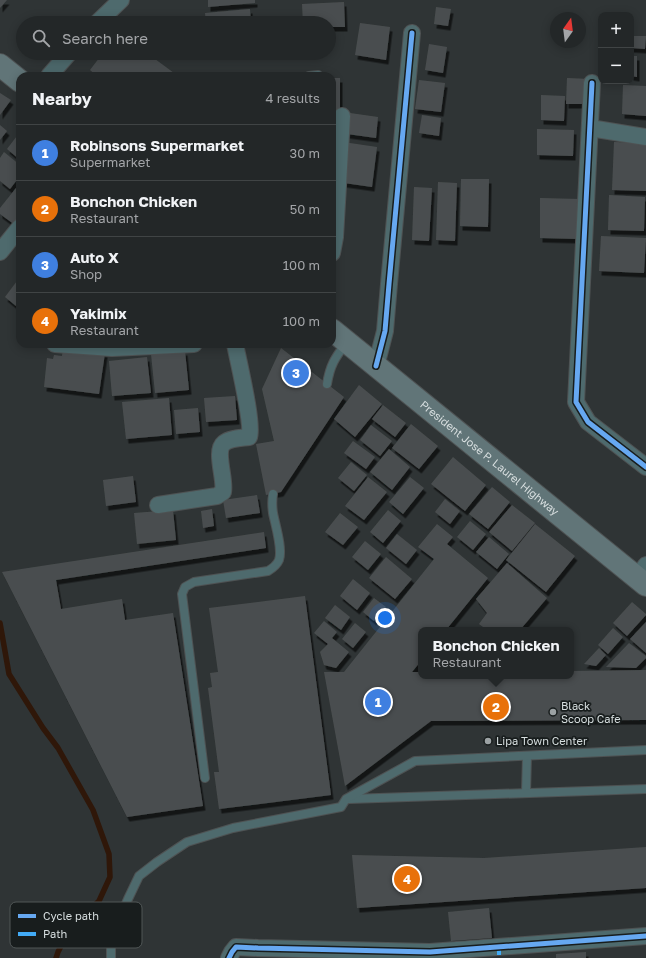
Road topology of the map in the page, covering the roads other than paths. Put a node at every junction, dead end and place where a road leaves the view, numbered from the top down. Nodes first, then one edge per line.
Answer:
1 (121, 0) edge
2 (104, 16) edge
3 (412, 33) dead end
4 (63, 60) edge
5 (0, 65) edge
6 (52, 72) edge
7 (16, 78) edge
8 (592, 83) dead end
9 (342, 116) dead end
10 (590, 128) junction
11 (646, 137) edge
12 (336, 220) edge
13 (16, 232) edge
14 (0, 252) edge
15 (339, 336) edge
16 (236, 348) edge
17 (376, 366) junction
18 (327, 384) dead end
19 (646, 467) edge
20 (273, 494) dead end
21 (158, 505) dead end
22 (643, 576) edge
23 (646, 750) edge
24 (527, 756) junction
25 (205, 778) dead end
26 (646, 789) edge
27 (526, 793) junction
28 (346, 799) junction
29 (127, 902) edge
30 (646, 936) edge
31 (112, 948) edge
32 (112, 958) edge
33 (229, 958) edge

1 - 2 street
3 - 17 street
4 - 6 street
5 - 7 highway
8 - 10 street
9 - 12 street
10 - 11 street
10 - 19 street
13 - 14 street
15 - 17 highway, President Jose P. Laurel Highway
15 - 18 lane
16 - 21 street
17 - 22 highway, President Jose P. Laurel Highway
20 - 25 lane
23 - 24 lane
24 - 27 lane
24 - 28 lane
26 - 27 lane
27 - 28 lane
28 - 29 lane
30 - 33 street
31 - 32 lane

